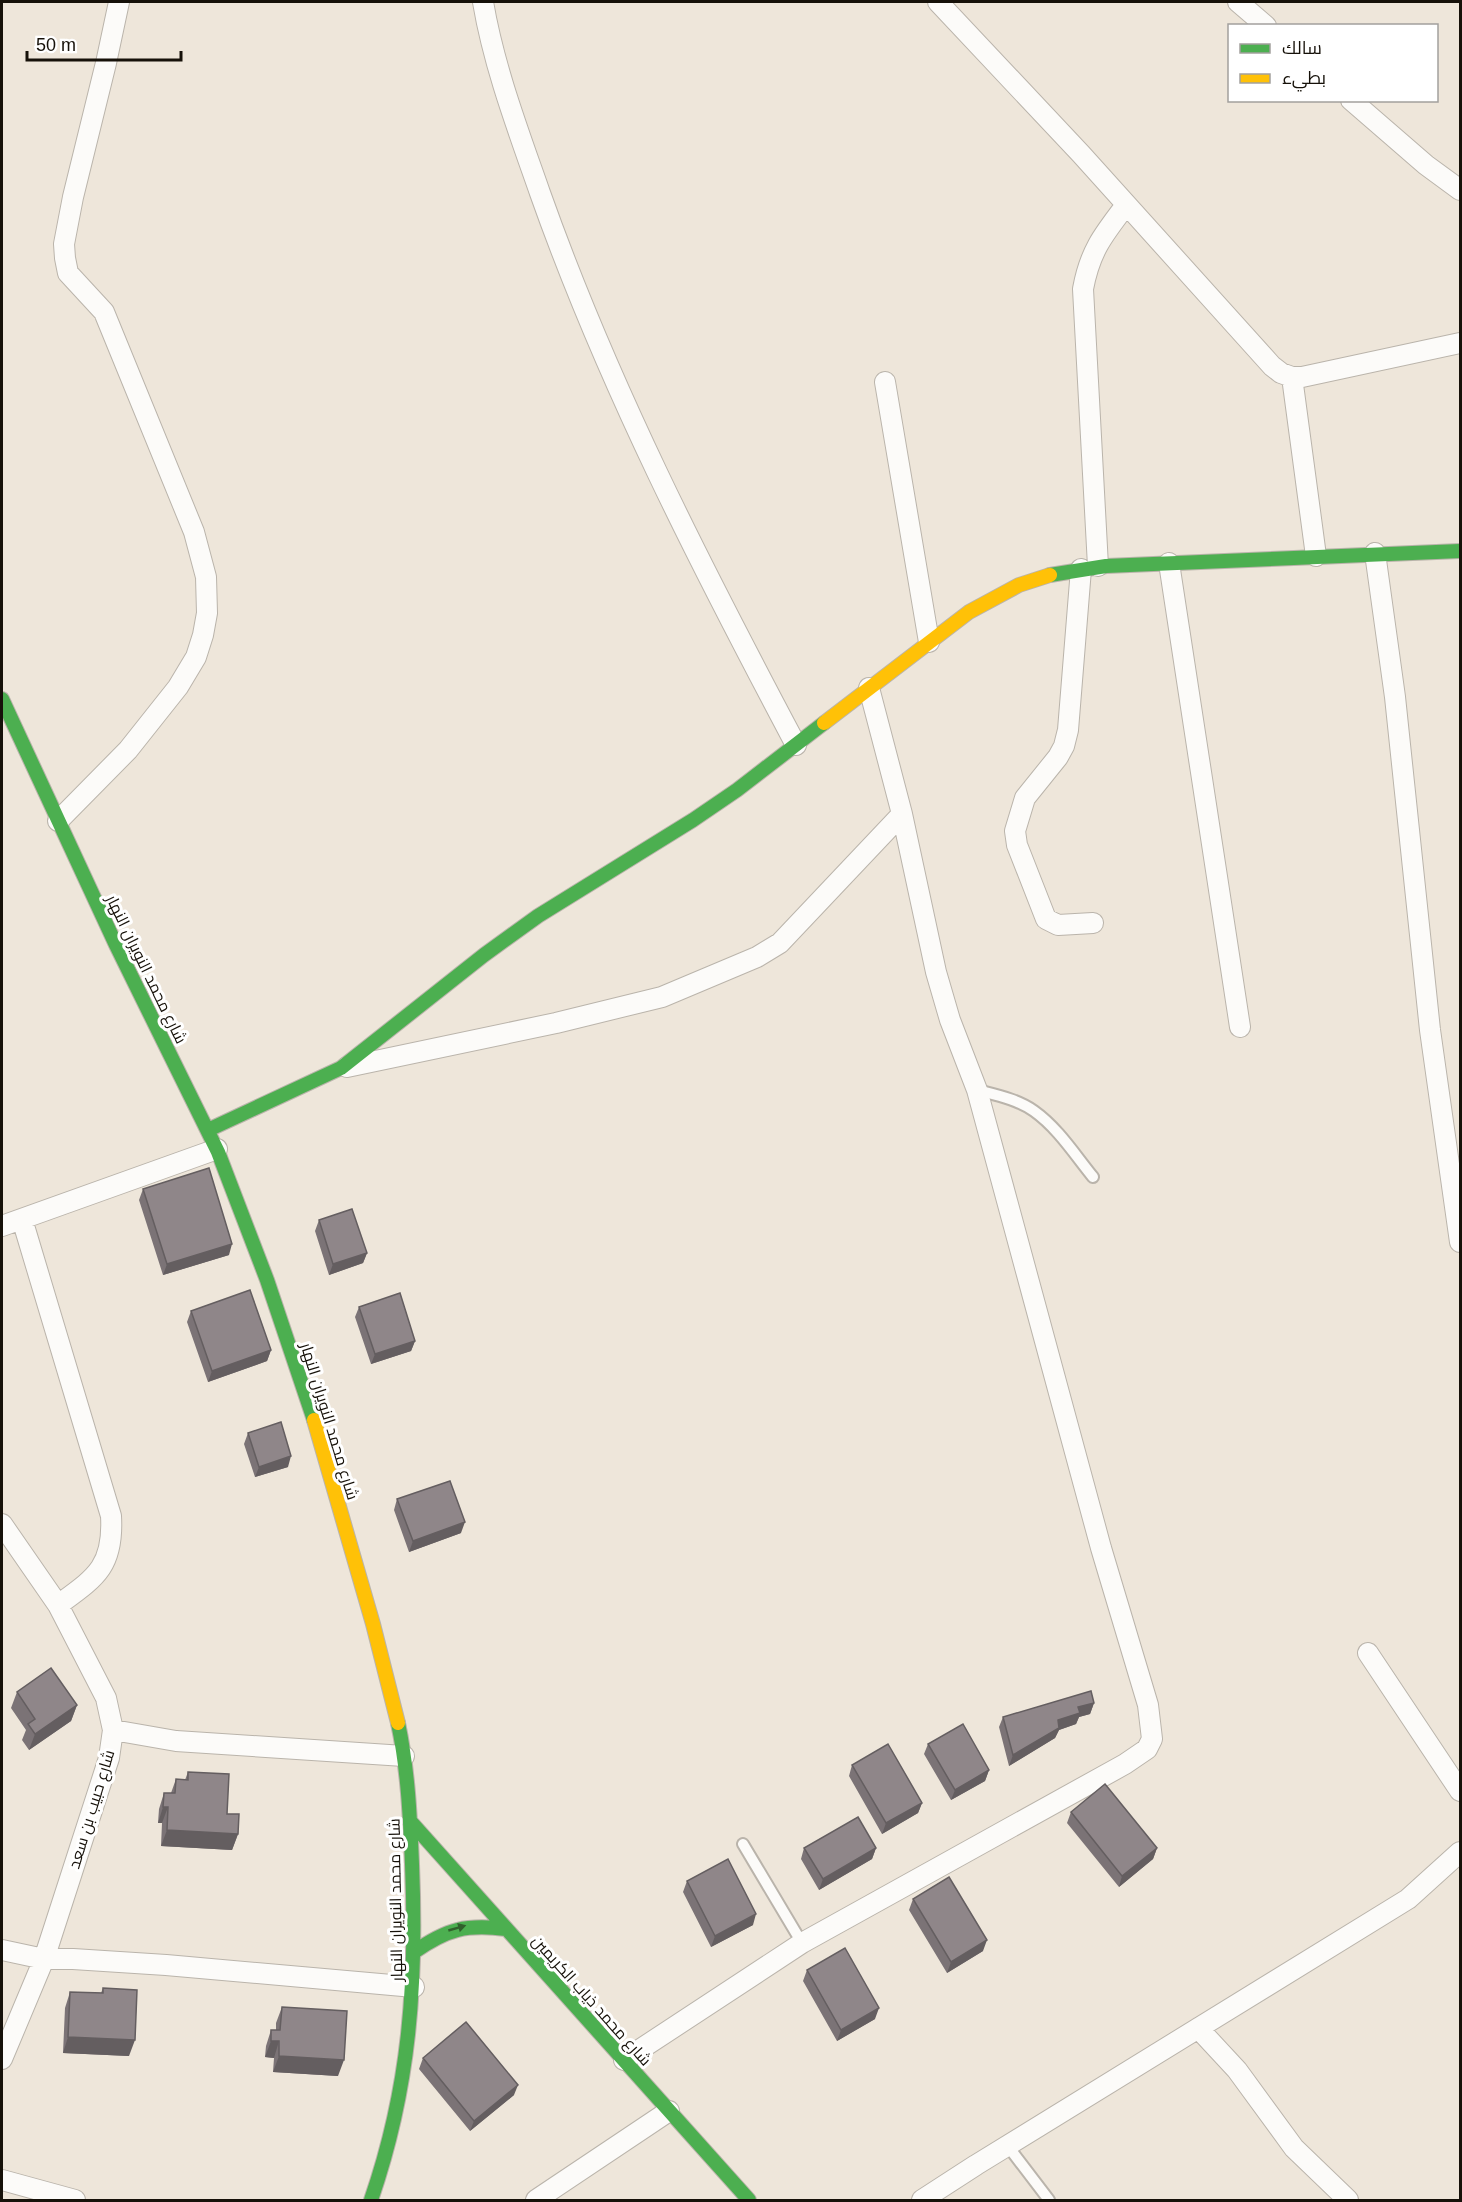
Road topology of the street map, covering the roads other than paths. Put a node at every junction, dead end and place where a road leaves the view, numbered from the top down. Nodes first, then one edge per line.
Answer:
1 (119, 2) edge
2 (483, 2) edge
3 (938, 2) edge
4 (1238, 2) edge
5 (1264, 24) edge
6 (1353, 102) edge
7 (1461, 190) edge
8 (1126, 205) junction
9 (1461, 344) edge
10 (1292, 377) junction
11 (885, 382) dead end
12 (1461, 551) edge
13 (1375, 553) junction
14 (1316, 556) junction
15 (1169, 563) junction
16 (1089, 568) junction
17 (929, 642) junction
18 (869, 688) junction
19 (2, 699) edge
20 (796, 745) junction
21 (902, 814) junction
22 (58, 821) junction
23 (1093, 923) dead end
24 (1240, 1027) dead end
25 (341, 1068) junction
26 (977, 1090) junction
27 (208, 1130) junction
28 (217, 1149) junction
29 (1093, 1177) dead end
30 (22, 1220) junction
31 (2, 1226) edge
32 (1461, 1242) edge
33 (2, 1524) edge
34 (58, 1605) junction
35 (1368, 1653) dead end
36 (113, 1730) junction
37 (404, 1756) junction
38 (1461, 1791) edge
39 (410, 1821) junction
40 (743, 1844) dead end
41 (1461, 1852) edge
42 (506, 1929) junction
43 (802, 1943) junction
44 (2, 1950) edge
45 (414, 1952) junction
46 (44, 1959) junction
47 (414, 1987) junction
48 (1198, 2028) junction
49 (2, 2059) edge
50 (624, 2060) junction
51 (669, 2111) junction
52 (1007, 2145) junction
53 (2, 2180) edge
54 (75, 2200) edge
55 (371, 2200) edge
56 (536, 2200) edge
57 (749, 2200) edge
58 (922, 2200) edge
59 (1049, 2200) edge
60 (1348, 2200) edge

1 - 22 street
2 - 20 street
3 - 8 street
4 - 5 street
6 - 7 street
8 - 10 street
8 - 16 street
9 - 10 street
10 - 14 street
11 - 17 street
12 - 13 street
13 - 14 street
13 - 32 street
14 - 15 street
15 - 16 street
15 - 24 street
16 - 17 street
16 - 23 street
17 - 18 street
18 - 20 street
18 - 21 street
19 - 22 street, شارع محمد النويران النهار
20 - 25 street
21 - 25 street
21 - 26 street
22 - 27 street, شارع محمد النويران النهار
25 - 27 street
26 - 29 lane
26 - 43 street
27 - 28 street, شارع محمد النويران النهار
28 - 30 street
28 - 37 street, شارع محمد النويران النهار
30 - 31 street
30 - 34 street
33 - 34 street
34 - 36 street
35 - 38 street
36 - 37 street, شارع حبيب بن سعد
36 - 46 street, شارع حبيب بن سعد
37 - 39 street, شارع محمد النويران النهار
39 - 42 street, شارع محمد ذياب الكريمين
39 - 45 street, شارع محمد النويران النهار
40 - 43 lane
41 - 48 street
45 -> 42 street
42 - 50 street, شارع محمد ذياب الكريمين
43 - 50 street
44 - 46 street
45 - 47 street, شارع محمد النويران النهار
46 - 47 street
46 - 49 street, شارع حبيب بن سعد
47 - 55 street, شارع محمد النويران النهار
48 - 52 street
48 - 60 street
50 - 51 street, شارع محمد ذياب الكريمين
51 - 56 street
51 - 57 street, شارع محمد ذياب الكريمين
52 - 58 street
52 - 59 lane
53 - 54 street

